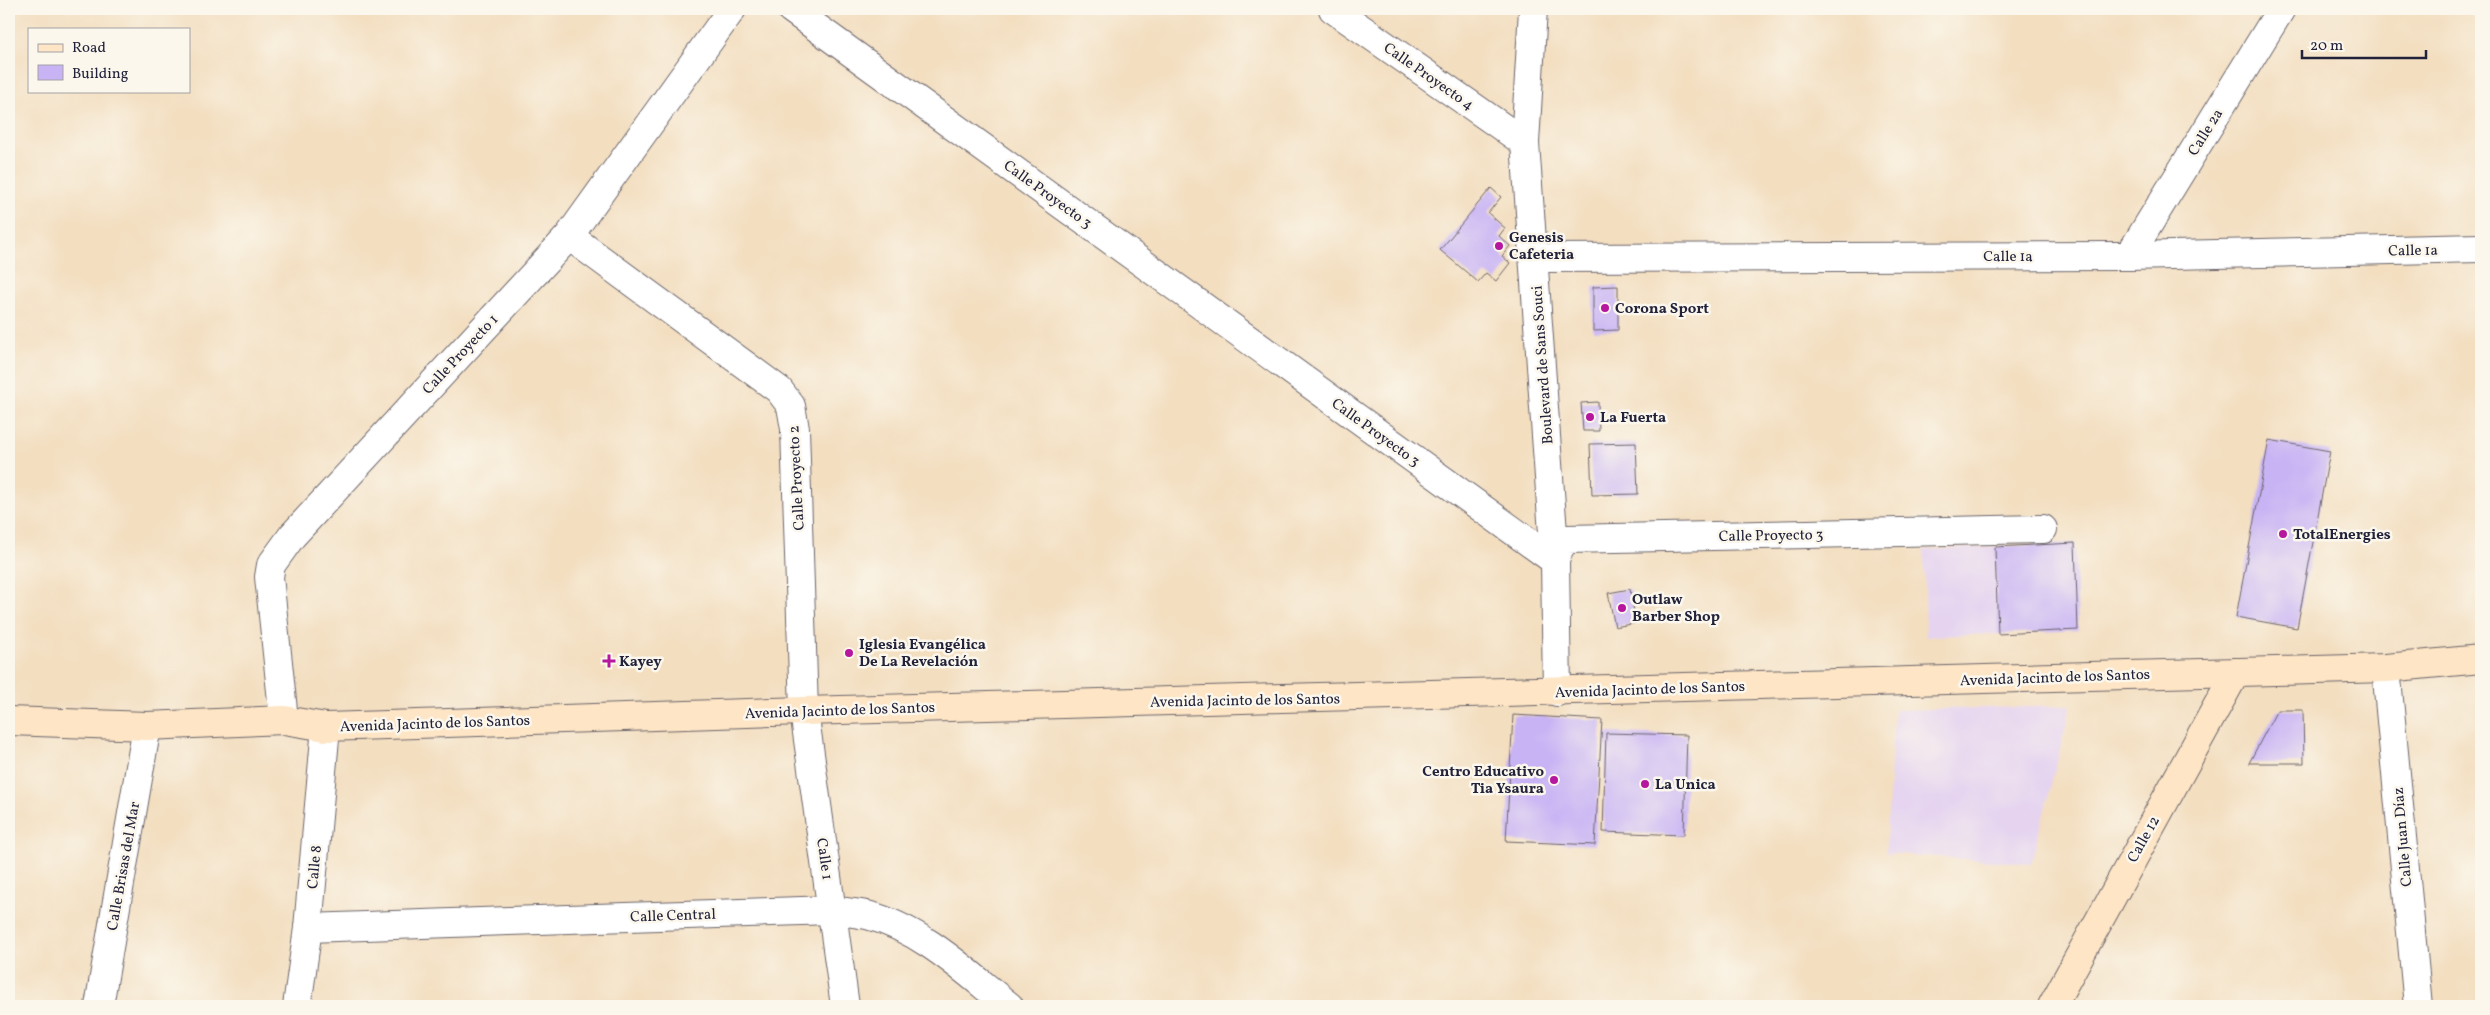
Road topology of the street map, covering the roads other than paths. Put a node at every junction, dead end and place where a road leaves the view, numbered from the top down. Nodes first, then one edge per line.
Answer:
1 (732, 9) edge
2 (791, 9) edge
3 (1333, 9) edge
4 (1533, 9) edge
5 (2281, 9) edge
6 (1526, 143) junction
7 (569, 236) junction
8 (2481, 248) edge
9 (2129, 256) junction
10 (1534, 258) junction
11 (2043, 529) dead end
12 (1555, 561) junction
13 (2481, 659) edge
14 (2386, 668) junction
15 (2236, 672) junction
16 (1557, 692) junction
17 (804, 711) junction
18 (284, 720) junction
19 (9, 721) edge
20 (147, 726) junction
21 (326, 726) junction
22 (832, 910) junction
23 (308, 928) junction
24 (99, 1006) edge
25 (296, 1006) edge
26 (845, 1006) edge
27 (1009, 1006) edge
28 (2052, 1006) edge
29 (2418, 1006) edge

1 - 7 street, Calle Proyecto 1
2 - 12 street, Calle Proyecto 3
3 - 6 street, Calle Proyecto 4
4 - 6 street, Boulevard de Sans Souci
5 - 9 street, Calle 2a
6 - 10 street, Boulevard de Sans Souci
7 - 17 street, Calle Proyecto 2
7 - 18 street, Calle Proyecto 1
8 - 9 street, Calle 1a
9 - 10 street, Calle 1a
10 - 12 street, Boulevard de Sans Souci
11 - 12 street, Calle Proyecto 3
12 - 16 street, Boulevard de Sans Souci
13 - 14 main road, Avenida Jacinto de los Santos
14 - 15 main road, Avenida Jacinto de los Santos
14 - 29 street, Calle Juan Díaz
15 - 16 main road, Avenida Jacinto de los Santos
15 - 28 main road, Calle 12
16 - 17 main road, Avenida Jacinto de los Santos
17 - 21 main road, Avenida Jacinto de los Santos
17 - 22 street, Calle 1
18 - 20 main road, Avenida Jacinto de los Santos
18 - 21 main road, Avenida Jacinto de los Santos
19 - 20 main road, Avenida Jacinto de los Santos
20 - 24 street, Calle Brisas del Mar
21 - 23 street, Calle 8
22 - 23 street, Calle Central
22 - 26 street, Calle 1
22 - 27 street, Calle Central
23 - 25 street, Calle 8

